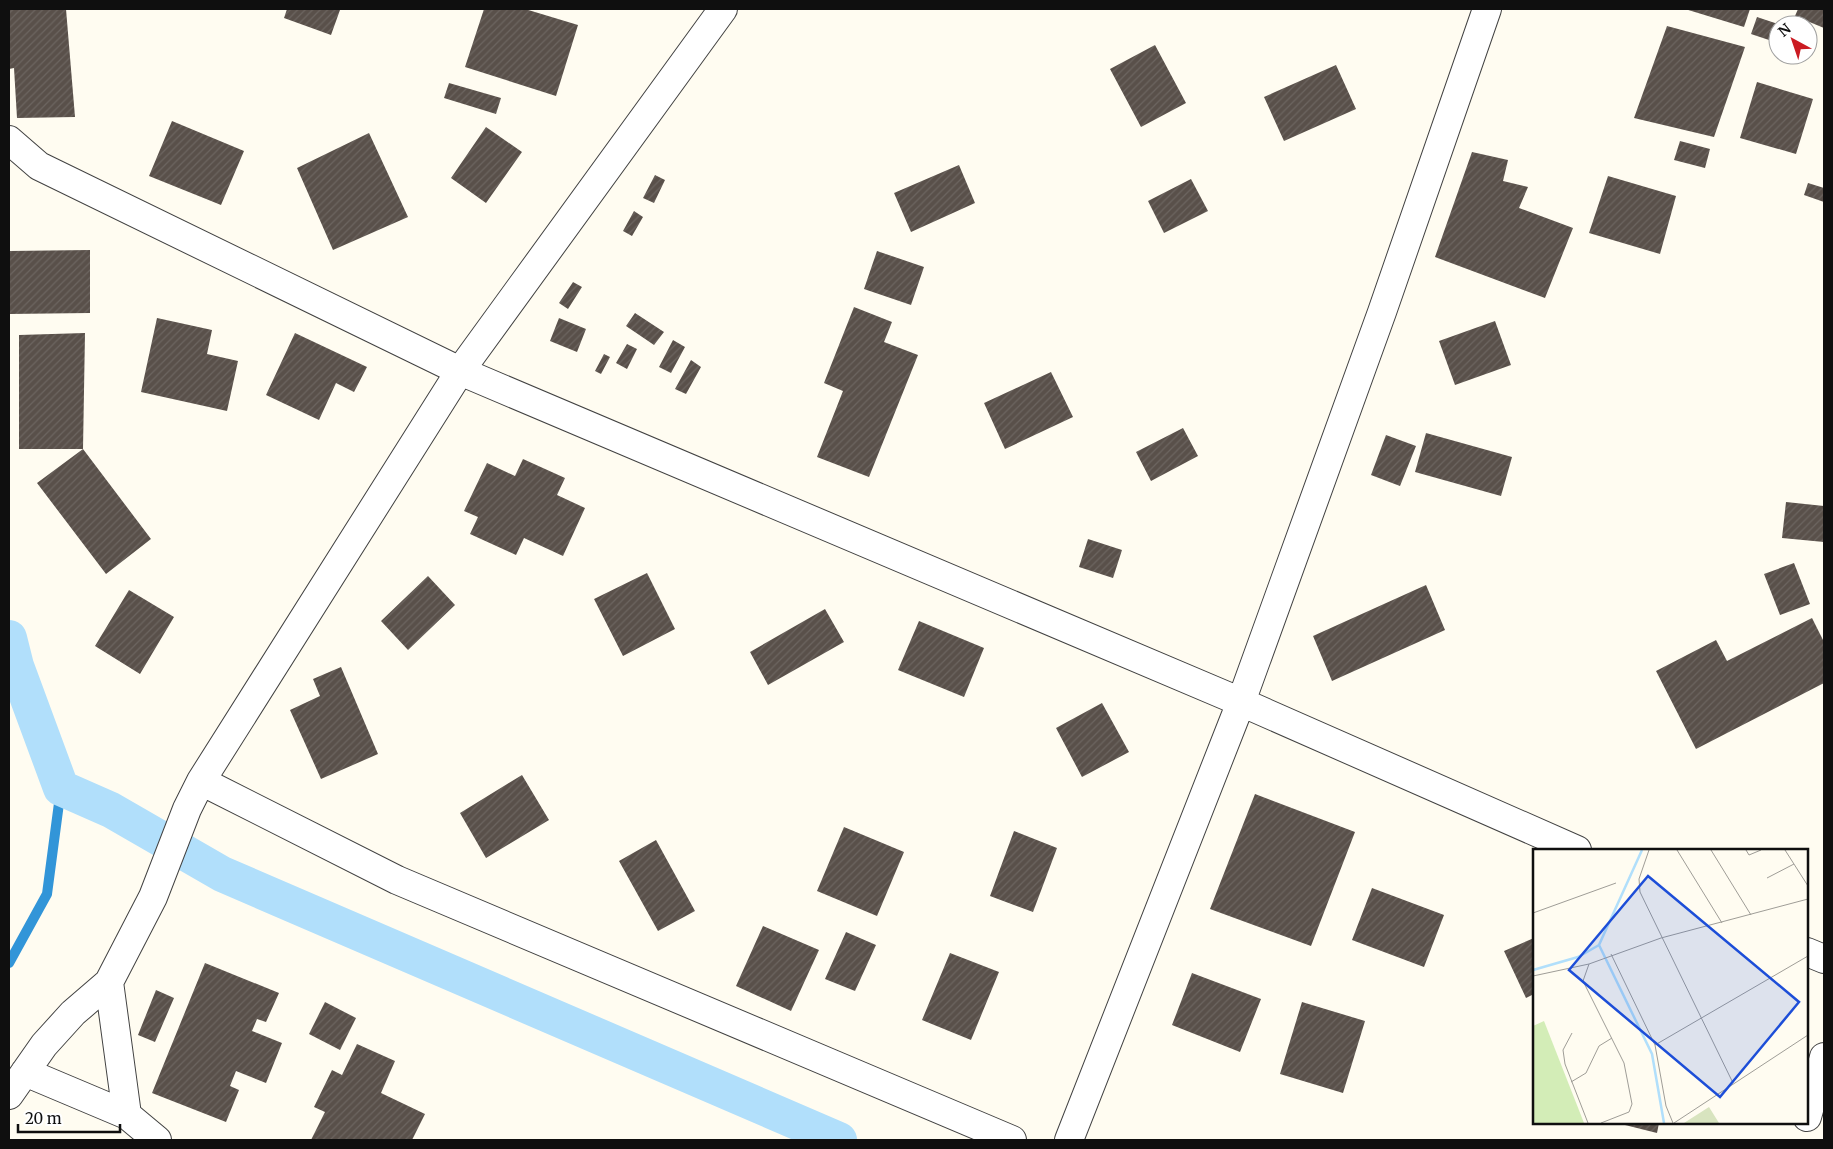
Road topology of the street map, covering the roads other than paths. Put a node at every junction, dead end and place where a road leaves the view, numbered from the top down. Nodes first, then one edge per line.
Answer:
1 (723, 9) edge
2 (1487, 9) edge
3 (9, 140) edge
4 (460, 371) junction
5 (1241, 702) junction
6 (201, 781) junction
7 (1575, 849) edge
8 (1808, 952) edge
9 (1824, 959) edge
10 (109, 982) junction
11 (1824, 1057) edge
12 (25, 1072) junction
13 (9, 1095) edge
14 (1808, 1113) edge
15 (127, 1115) junction
16 (1805, 1124) edge
17 (158, 1140) edge
18 (1012, 1140) edge
19 (1069, 1140) edge
20 (1800, 1140) edge

1 - 4 street
2 - 5 street
3 - 4 street
4 - 5 street
4 - 6 street
5 - 7 street
5 - 19 street
6 - 10 street
6 - 18 street
8 - 9 street
10 - 12 street
10 - 15 street
11 - 14 street
12 - 13 street
12 - 15 street
15 - 17 street
16 - 20 street

